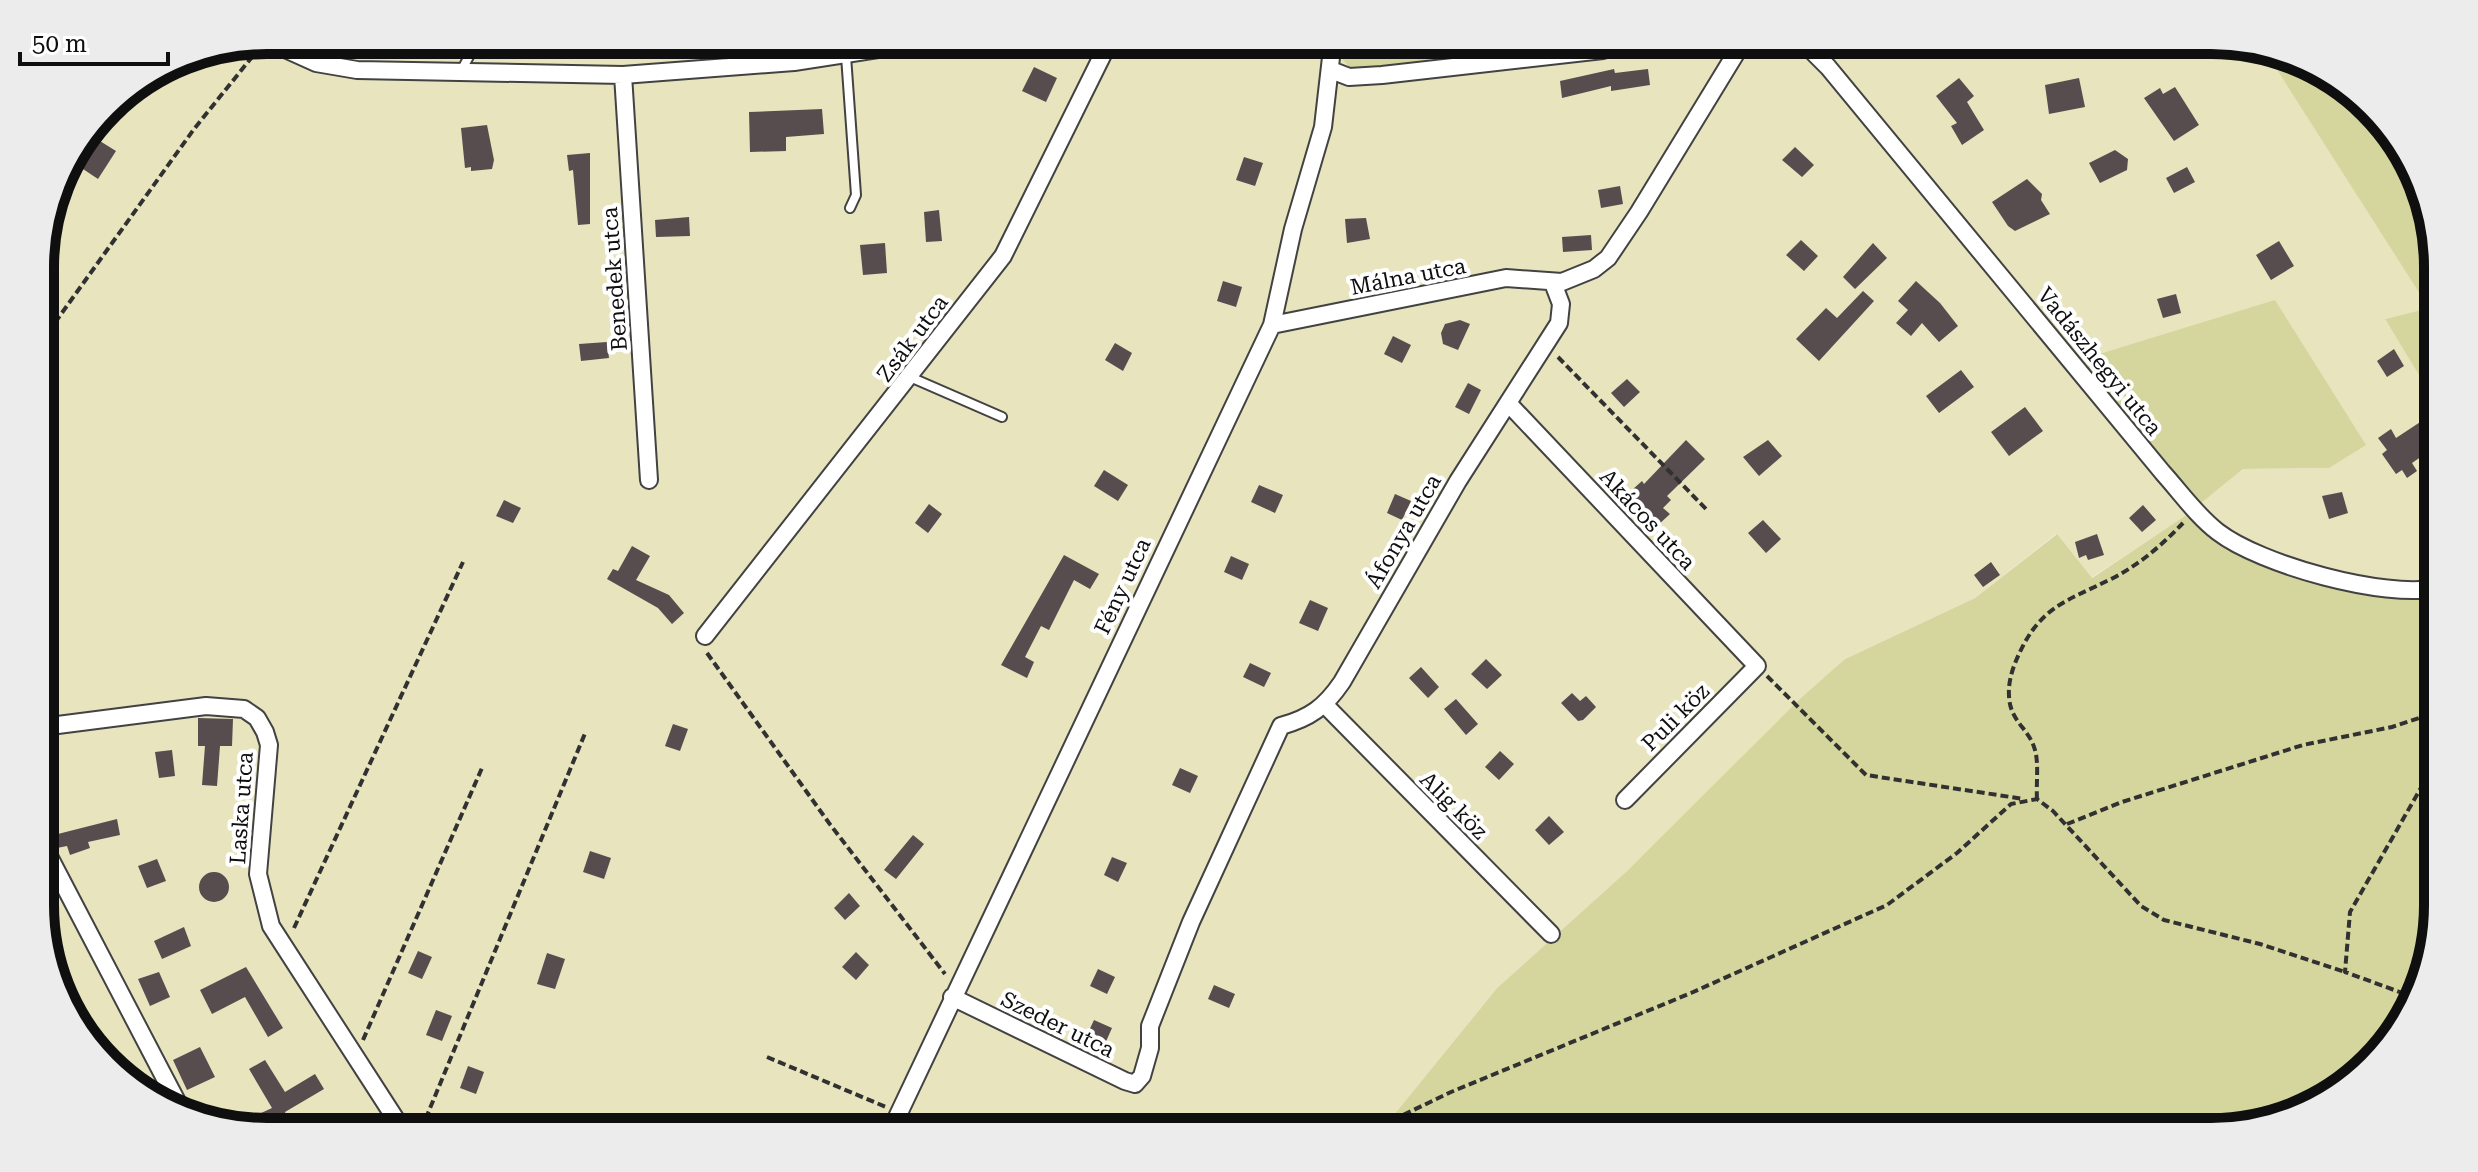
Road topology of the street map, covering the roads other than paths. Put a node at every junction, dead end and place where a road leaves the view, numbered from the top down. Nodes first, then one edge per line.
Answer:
1 (296, 54) edge
2 (471, 54) edge
3 (735, 54) edge
4 (857, 54) edge
5 (1103, 54) edge
6 (1332, 54) edge
7 (1568, 54) edge
8 (1735, 54) edge
9 (1815, 54) edge
10 (846, 56) junction
11 (736, 66) junction
12 (1331, 70) junction
13 (461, 72) junction
14 (623, 75) junction
15 (850, 208) dead end
16 (1553, 283) junction
17 (1272, 325) junction
18 (910, 377) junction
19 (1508, 403) junction
20 (1002, 417) dead end
21 (649, 480) dead end
22 (2424, 589) edge
23 (704, 641) road end
24 (1757, 666) joint
25 (1326, 706) junction
26 (54, 725) edge
27 (1625, 800) dead end
28 (54, 866) edge
29 (1551, 934) dead end
30 (954, 993) junction
31 (174, 1096) edge
32 (395, 1118) edge
33 (896, 1118) edge

1 - 13 street
2 - 13 lane
3 - 11 street
4 - 10 street
5 - 18 street, Zsák utca
6 - 12 street, Fény utca
7 - 12 street
8 - 16 street
9 - 22 street, Vadászhegyi utca
10 - 11 street
10 - 15 lane
11 - 14 street
12 - 17 street, Fény utca
13 - 14 street
14 - 21 street, Benedek utca
16 - 17 street, Málna utca
16 - 19 street, Áfonya utca
17 - 30 street, Fény utca
18 - 20 lane
18 - 23 street, Zsák utca
19 - 24 street, Akácos utca
19 - 25 street, Áfonya utca
24 - 27 street, Puli köz
25 - 29 street, Alig köz
25 - 30 street, Szeder utca
26 - 32 street, Laska utca
28 - 31 street
30 - 33 street, Fény utca

